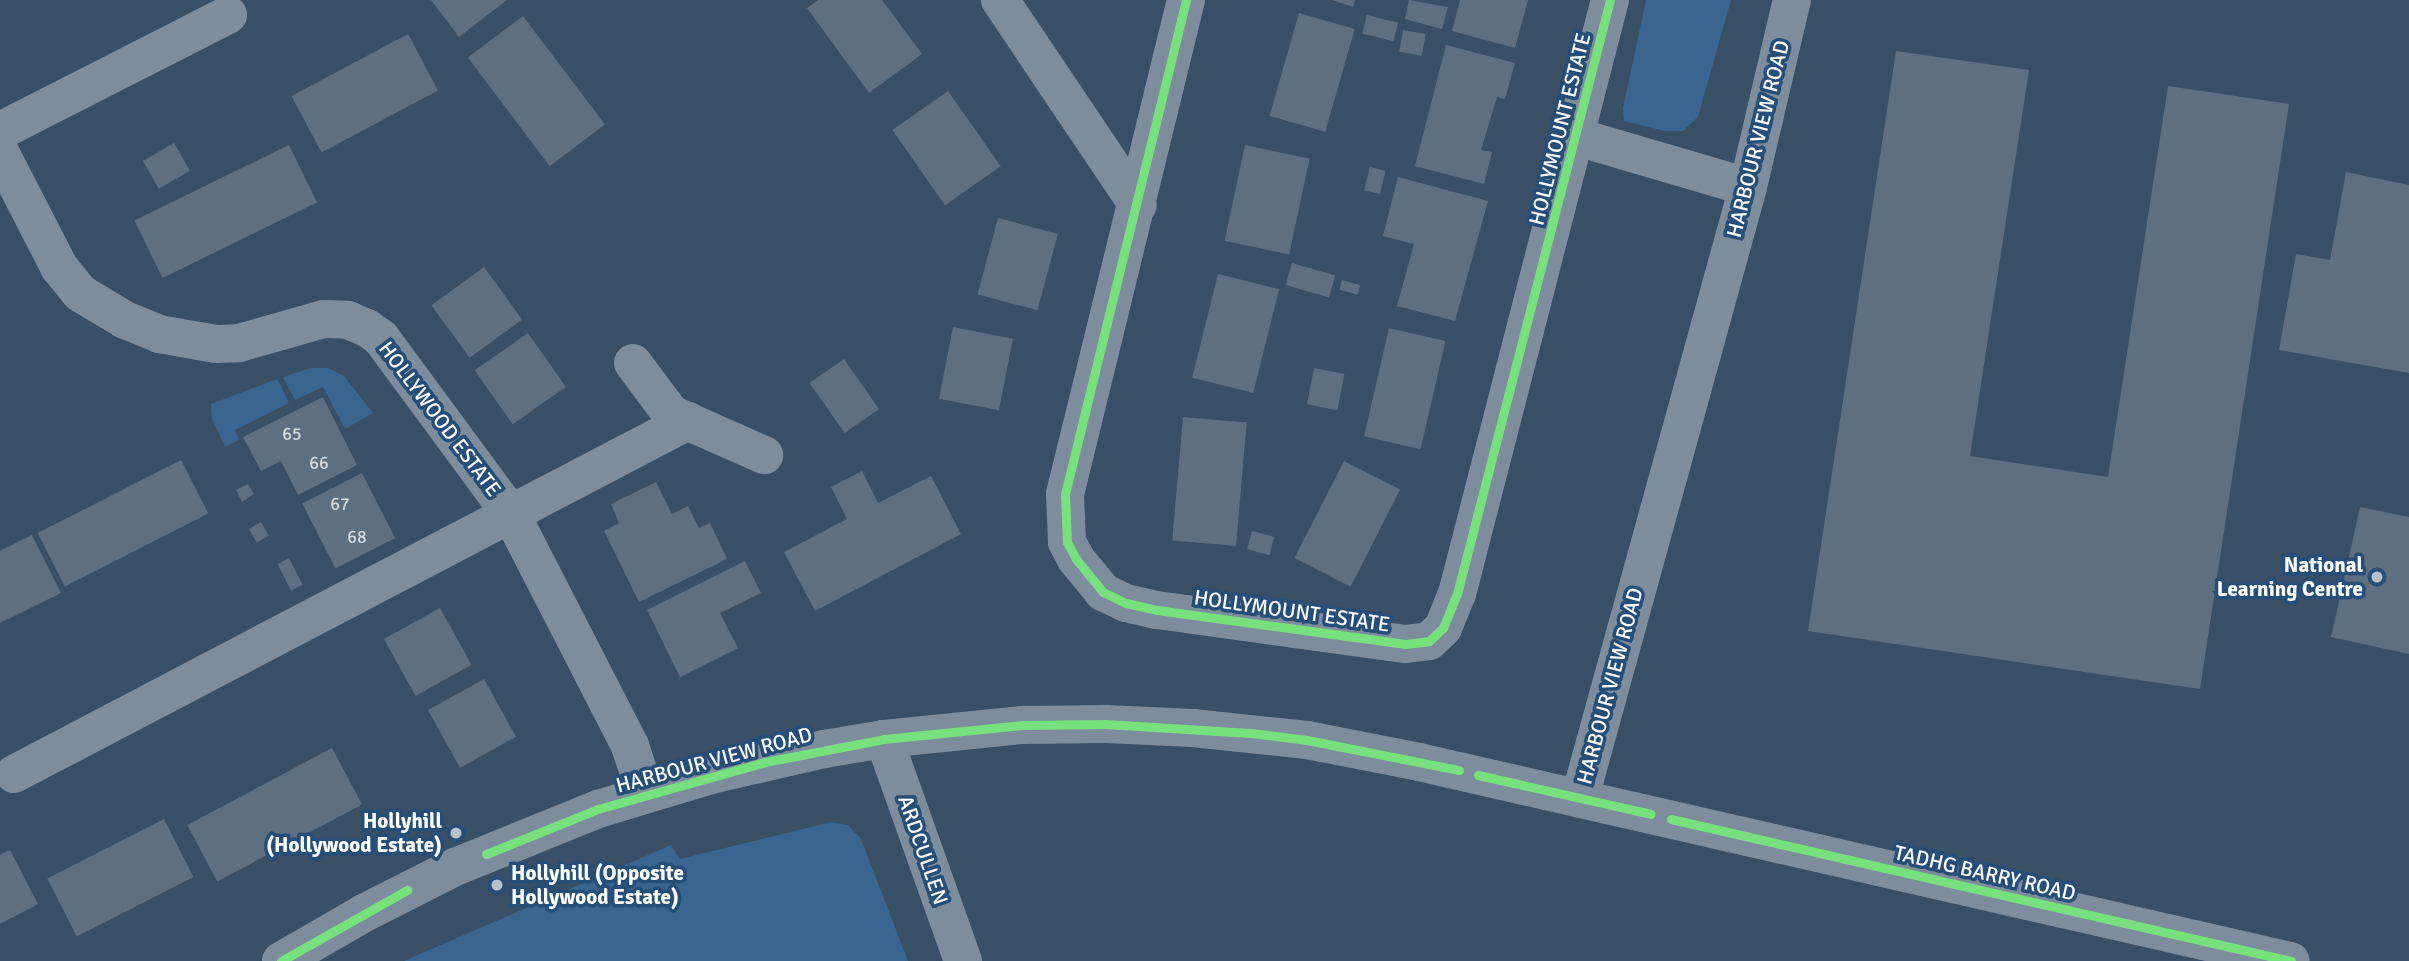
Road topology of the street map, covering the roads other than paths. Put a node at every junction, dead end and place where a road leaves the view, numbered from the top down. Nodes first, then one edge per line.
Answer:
1 (1000, 0) edge
2 (1186, 0) edge
3 (1610, 0) edge
4 (1793, 0) edge
5 (228, 15) dead end
6 (0, 131) edge
7 (1577, 137) junction
8 (0, 152) edge
9 (1748, 187) junction
10 (1138, 205) junction
11 (633, 363) dead end
12 (688, 421) junction
13 (764, 455) dead end
14 (512, 516) junction
15 (884, 739) junction
16 (15, 774) dead end
17 (646, 794) junction
18 (1580, 797) junction
19 (281, 961) edge
20 (962, 961) edge
21 (2291, 961) edge

1 - 10 street
2 - 10 street, HOLLYMOUNT ESTATE
3 - 7 street, HOLLYMOUNT ESTATE
4 - 9 street, HARBOUR VIEW ROAD
5 - 6 street
7 - 9 street, HOLLYMOUNT ESTATE
7 - 10 street, HOLLYMOUNT ESTATE
8 - 14 street, HOLLYWOOD ESTATE
9 - 18 street, HARBOUR VIEW ROAD
11 - 12 street
12 - 13 street
12 - 14 street, HOLLYWOOD ESTATE
14 - 16 street, HOLLYWOOD ESTATE
14 - 17 street, HOLLYWOOD ESTATE
15 - 17 street, HARBOUR VIEW ROAD
15 - 18 street, HARBOUR VIEW ROAD
15 - 20 street, ARDCULLEN
17 - 19 street, HARBOUR VIEW ROAD
18 - 21 street, TADHG BARRY ROAD

